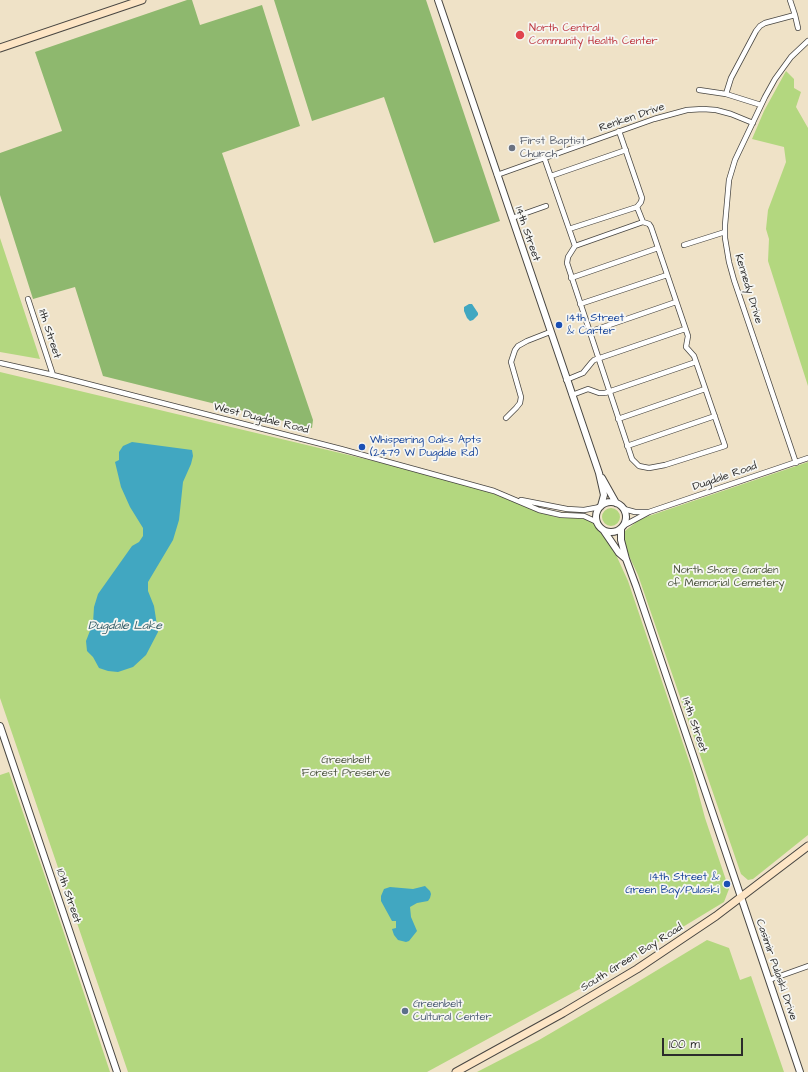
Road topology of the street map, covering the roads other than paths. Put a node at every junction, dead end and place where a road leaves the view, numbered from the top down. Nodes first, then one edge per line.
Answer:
1 (142, 0) edge
2 (438, 0) edge
3 (790, 0) edge
4 (795, 15) junction
5 (798, 28) dead end
6 (808, 41) edge
7 (0, 48) edge
8 (699, 90) dead end
9 (726, 94) junction
10 (761, 105) junction
11 (753, 122) junction
12 (619, 131) junction
13 (626, 150) junction
14 (544, 157) junction
15 (497, 175) junction
16 (551, 176) junction
17 (546, 206) dead end
18 (637, 206) junction
19 (512, 218) junction
20 (642, 222) junction
21 (569, 229) junction
22 (725, 232) junction
23 (684, 245) dead end
24 (575, 246) junction
25 (658, 248) junction
26 (667, 275) junction
27 (571, 278) junction
28 (28, 299) dead end
29 (676, 302) junction
30 (580, 304) junction
31 (685, 329) junction
32 (550, 332) junction
33 (589, 332) junction
34 (598, 359) junction
35 (696, 362) junction
36 (0, 363) edge
37 (53, 375) junction
38 (566, 380) junction
39 (705, 389) junction
40 (609, 392) junction
41 (572, 395) junction
42 (715, 416) junction
43 (506, 418) dead end
44 (618, 419) junction
45 (627, 446) junction
46 (808, 458) edge
47 (796, 462) junction
48 (599, 473) junction
49 (516, 499) junction
50 (616, 503) junction
51 (601, 507) junction
52 (624, 509) junction
53 (649, 512) junction
54 (597, 522) junction
55 (622, 528) junction
56 (604, 531) junction
57 (626, 559) junction
58 (1, 730) edge
59 (808, 846) edge
60 (741, 898) junction
61 (808, 966) edge
62 (769, 980) junction
63 (117, 1072) edge
64 (456, 1072) edge
65 (800, 1072) edge

1 - 7 main road
2 - 15 street, 14th Street
3 - 4 street
4 - 5 street
4 - 9 street
6 - 10 street, Kennedy Drive
8 - 9 street
9 - 10 street
10 - 11 street, Kennedy Drive
11 - 12 street, Renken Drive
11 - 22 street, Kennedy Drive
12 - 13 street
12 - 14 street, Renken Drive
13 - 16 street
13 - 18 street
14 - 15 street, Renken Drive
14 - 16 street
15 - 19 street, 14th Street
16 - 21 street
17 - 19 street
18 - 20 street
18 - 21 street
19 - 32 street, 14th Street
20 - 24 street
20 - 25 street
21 - 24 street
22 - 23 street
22 - 47 street, Kennedy Drive
24 - 27 street
25 - 26 street
25 - 27 street
26 - 29 street
26 - 30 street
27 - 30 street
28 - 37 street, 11th Street
29 - 31 street
29 - 33 street
30 - 33 street
31 - 34 street
31 - 35 street
32 - 38 street, 14th Street
32 - 43 street
33 - 34 street
34 - 38 street
34 - 40 street
35 - 39 street
35 - 40 street
36 - 37 street, West Dugdale Road
37 - 49 street, West Dugdale Road
38 - 41 street, 14th Street
39 - 42 street
39 - 44 street
40 - 41 street
40 - 44 street
41 - 48 street, 14th Street
42 - 45 street
42 - 45 street
44 - 45 street
46 - 47 street, Dugdale Road
47 - 53 street, Dugdale Road
48 - 50 street, 14th Street
48 - 51 street, 14th Street
49 - 51 street
49 - 54 street
50 - 51 street
50 - 52 street
51 - 54 street
52 - 53 street
52 - 55 street
53 - 55 street
54 - 56 street
55 - 56 street
55 - 57 street, 14th Street
56 - 57 street, 14th Street
57 - 60 street, 14th Street
58 - 63 street, 10th Street
59 - 60 main road, South Green Bay Road
60 - 62 street, Casimir Pulaski Drive
60 - 64 main road, South Green Bay Road
61 - 62 street
62 - 65 street, Casimir Pulaski Drive

